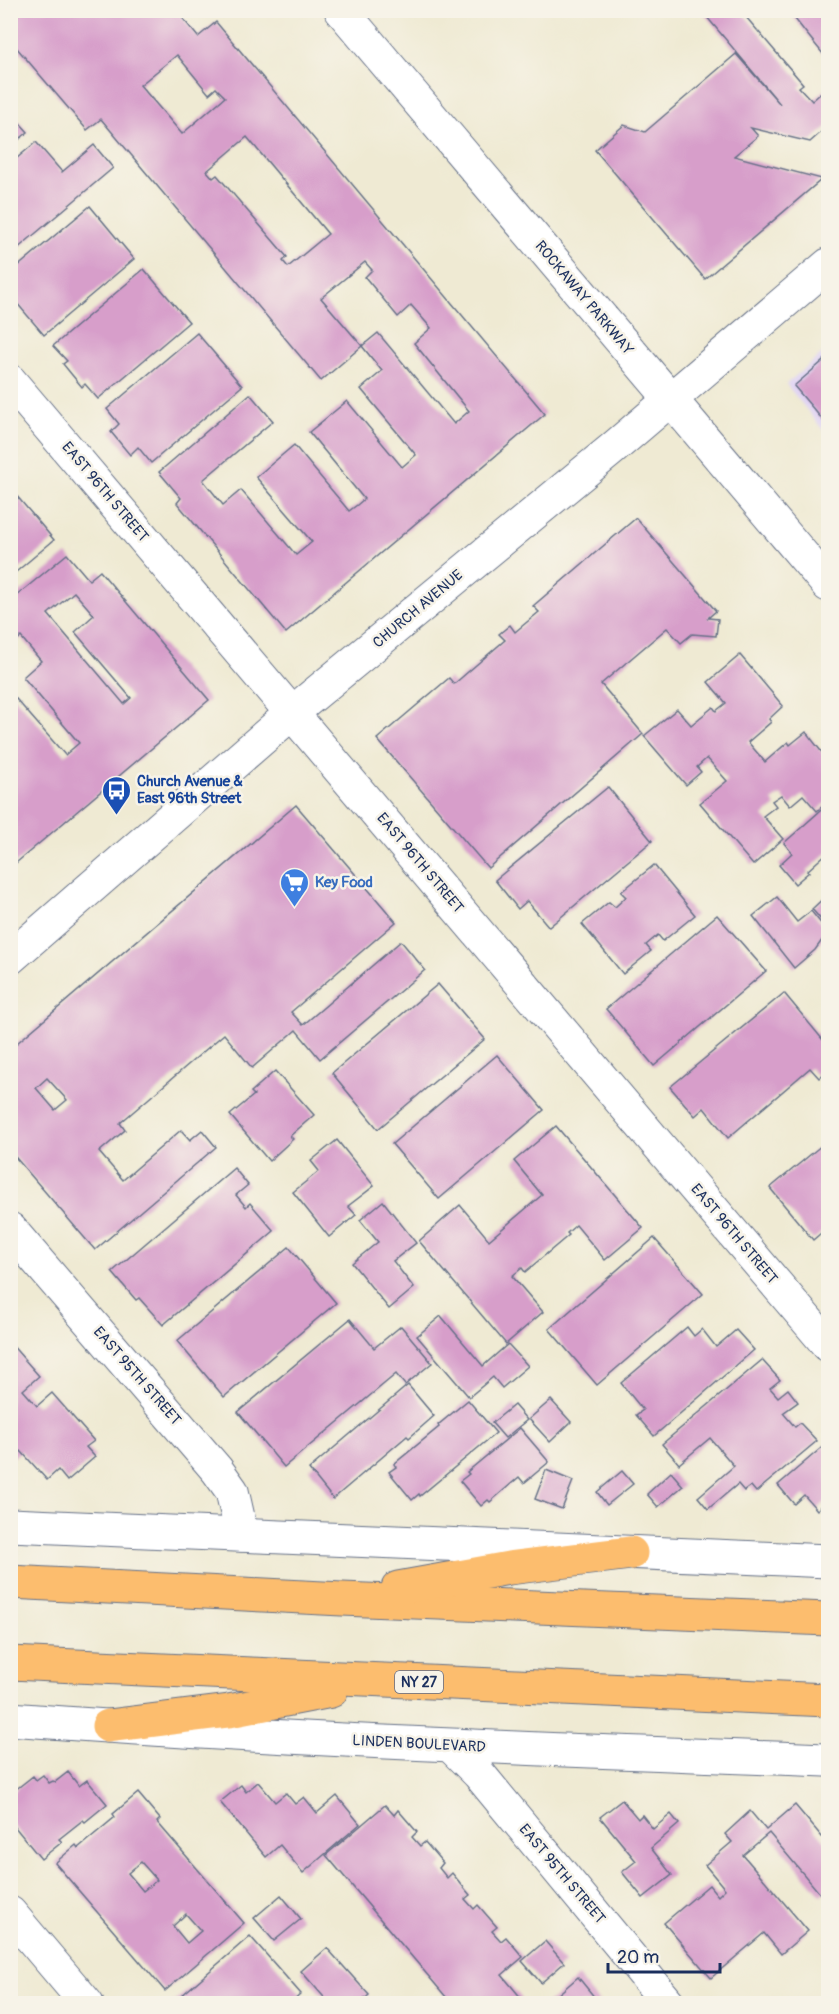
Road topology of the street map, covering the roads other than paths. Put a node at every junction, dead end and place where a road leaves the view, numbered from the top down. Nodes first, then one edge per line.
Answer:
1 (341, 10) edge
2 (828, 265) edge
3 (10, 381) edge
4 (670, 400) junction
5 (828, 585) edge
6 (293, 712) junction
7 (10, 958) edge
8 (10, 1229) edge
9 (828, 1345) edge
10 (10, 1525) edge
11 (242, 1535) junction
12 (631, 1553) junction
13 (828, 1561) edge
14 (10, 1582) edge
15 (342, 1599) junction
16 (828, 1620) edge
17 (10, 1663) edge
18 (385, 1680) junction
19 (828, 1700) edge
20 (10, 1719) edge
21 (108, 1726) junction
22 (452, 1746) junction
23 (828, 1760) edge
24 (10, 1913) edge
25 (87, 2004) edge
26 (669, 2004) edge

1 - 4 street, ROCKAWAY PARKWAY
2 - 4 street, CHURCH AVENUE
3 - 6 street, EAST 96TH STREET
4 - 5 street, ROCKAWAY PARKWAY
4 - 6 street, CHURCH AVENUE
6 - 7 street, CHURCH AVENUE
6 - 9 street, EAST 96TH STREET
8 - 11 street, EAST 95TH STREET
10 - 11 street
11 - 12 street
12 - 13 street
12 - 15 highway
14 - 15 highway
15 - 16 highway
17 - 18 highway, NY 27
18 - 19 highway, NY 27
18 - 21 highway
20 - 21 street, LINDEN BOULEVARD
21 - 22 street, LINDEN BOULEVARD
22 - 23 street, LINDEN BOULEVARD
22 - 26 street, EAST 95TH STREET
24 - 25 street

